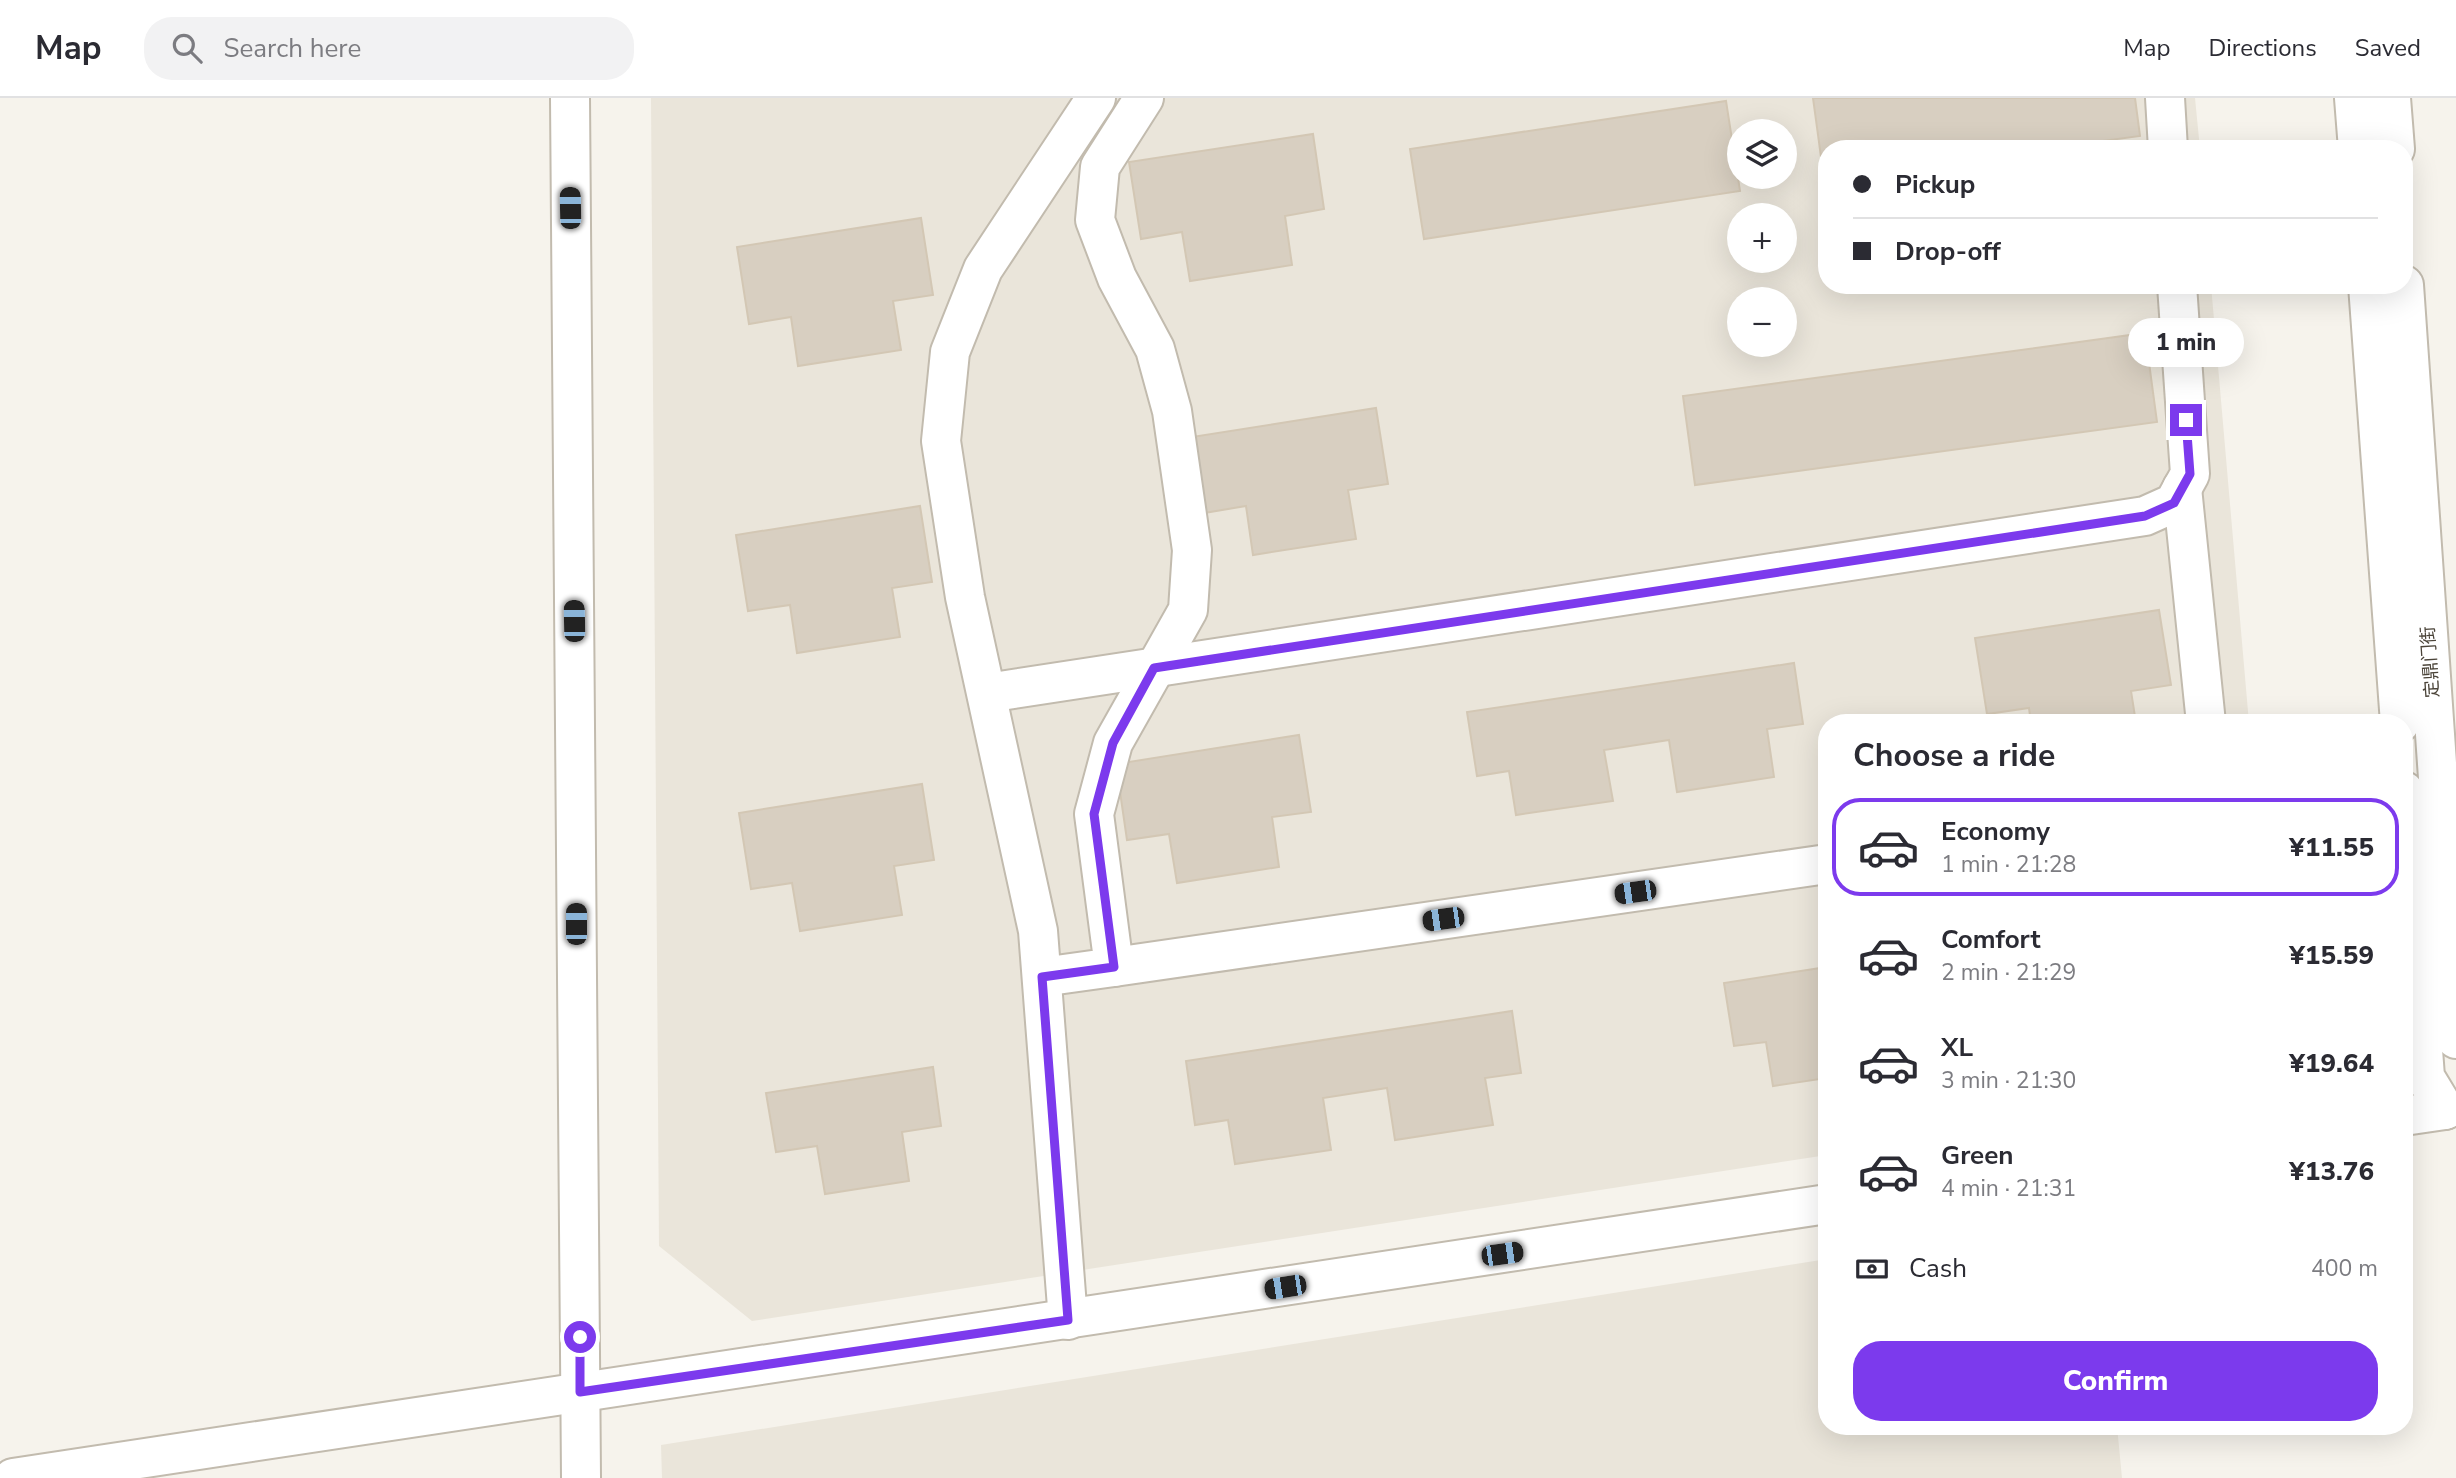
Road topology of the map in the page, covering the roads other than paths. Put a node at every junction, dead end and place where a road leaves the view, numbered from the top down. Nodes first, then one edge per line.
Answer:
1 (569, 98) edge
2 (1096, 98) edge
3 (1144, 98) edge
4 (2165, 98) edge
5 (2354, 98) edge
6 (2391, 98) edge
7 (2167, 140) edge
8 (2357, 140) edge
9 (2394, 140) edge
10 (2178, 294) edge
11 (2369, 294) edge
12 (2405, 294) edge
13 (2182, 488) junction
14 (1154, 668) junction
15 (987, 693) junction
16 (2205, 714) edge
17 (2399, 714) edge
18 (2413, 854) edge
19 (1818, 865) edge
20 (1114, 967) junction
21 (1042, 977) junction
22 (2456, 1039) edge
23 (2446, 1085) edge
24 (2413, 1109) edge
25 (1818, 1205) edge
26 (1068, 1320) junction
27 (580, 1392) junction
28 (13, 1478) edge
29 (581, 1478) edge

1 - 27 street
2 - 15 street
3 - 14 street
4 - 7 street
5 - 8 street
6 - 9 street
10 - 13 street
11 - 17 street, 定鼎门街
12 - 22 street, 定鼎门街
13 - 14 street
13 - 16 street
14 - 15 street
14 - 20 street
15 - 21 street
18 - 23 street
19 - 20 street
20 - 21 street
21 - 26 street
23 - 24 street
25 - 26 street
26 - 27 street
27 - 28 street
27 - 29 street

